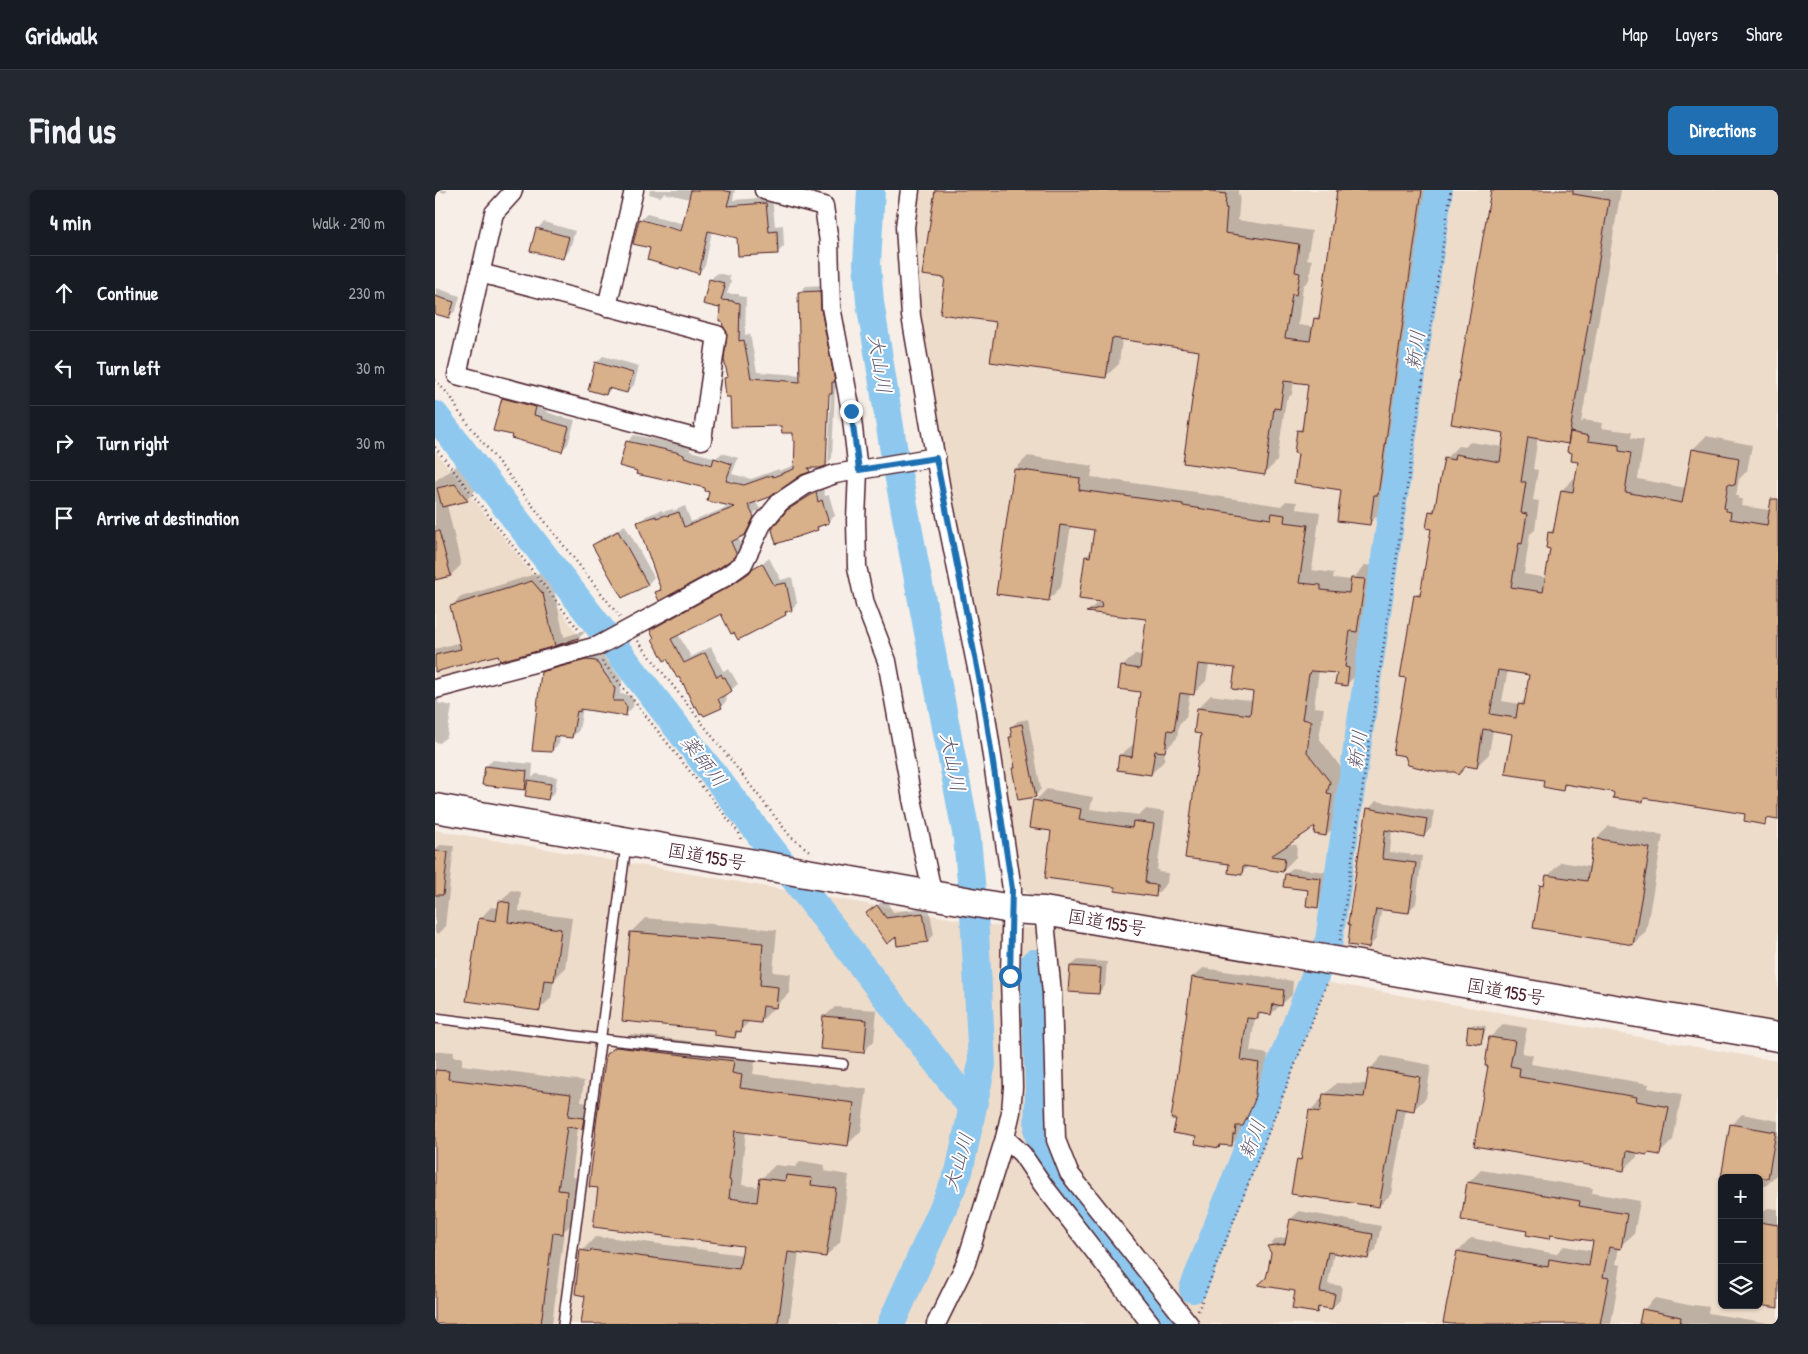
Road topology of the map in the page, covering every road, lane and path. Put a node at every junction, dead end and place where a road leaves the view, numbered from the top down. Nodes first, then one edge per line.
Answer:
1 (513, 190) edge
2 (634, 190) edge
3 (763, 190) edge
4 (910, 190) edge
5 (1451, 190) edge
6 (480, 273) junction
7 (607, 307) junction
8 (936, 458) junction
9 (863, 470) junction
10 (435, 689) edge
11 (435, 808) edge
12 (627, 842) junction
13 (933, 896) junction
14 (1011, 909) junction
15 (1044, 911) junction
16 (1335, 961) junction
17 (435, 1018) edge
18 (1778, 1037) edge
19 (599, 1039) junction
20 (843, 1064) dead end
21 (1005, 1138) junction
22 (1193, 1319) edge
23 (563, 1324) edge
24 (936, 1324) edge
25 (1151, 1324) edge

1 - 6 street
2 - 7 street
3 - 9 street
4 - 8 street
5 - 16 path
6 - 7 street
6 - 7 street
8 - 9 street
8 - 14 street
9 - 10 street
9 - 13 street
11 - 12 highway, 国道155号
12 - 13 highway, 国道155号
12 - 19 lane
13 - 14 highway, 国道155号
14 - 15 highway, 国道155号
14 - 21 street
15 - 16 highway, 国道155号
15 - 22 street
16 - 18 highway, 国道155号
16 - 22 path
17 - 19 lane
19 - 20 lane
19 - 23 lane
21 - 24 street
21 - 25 street

